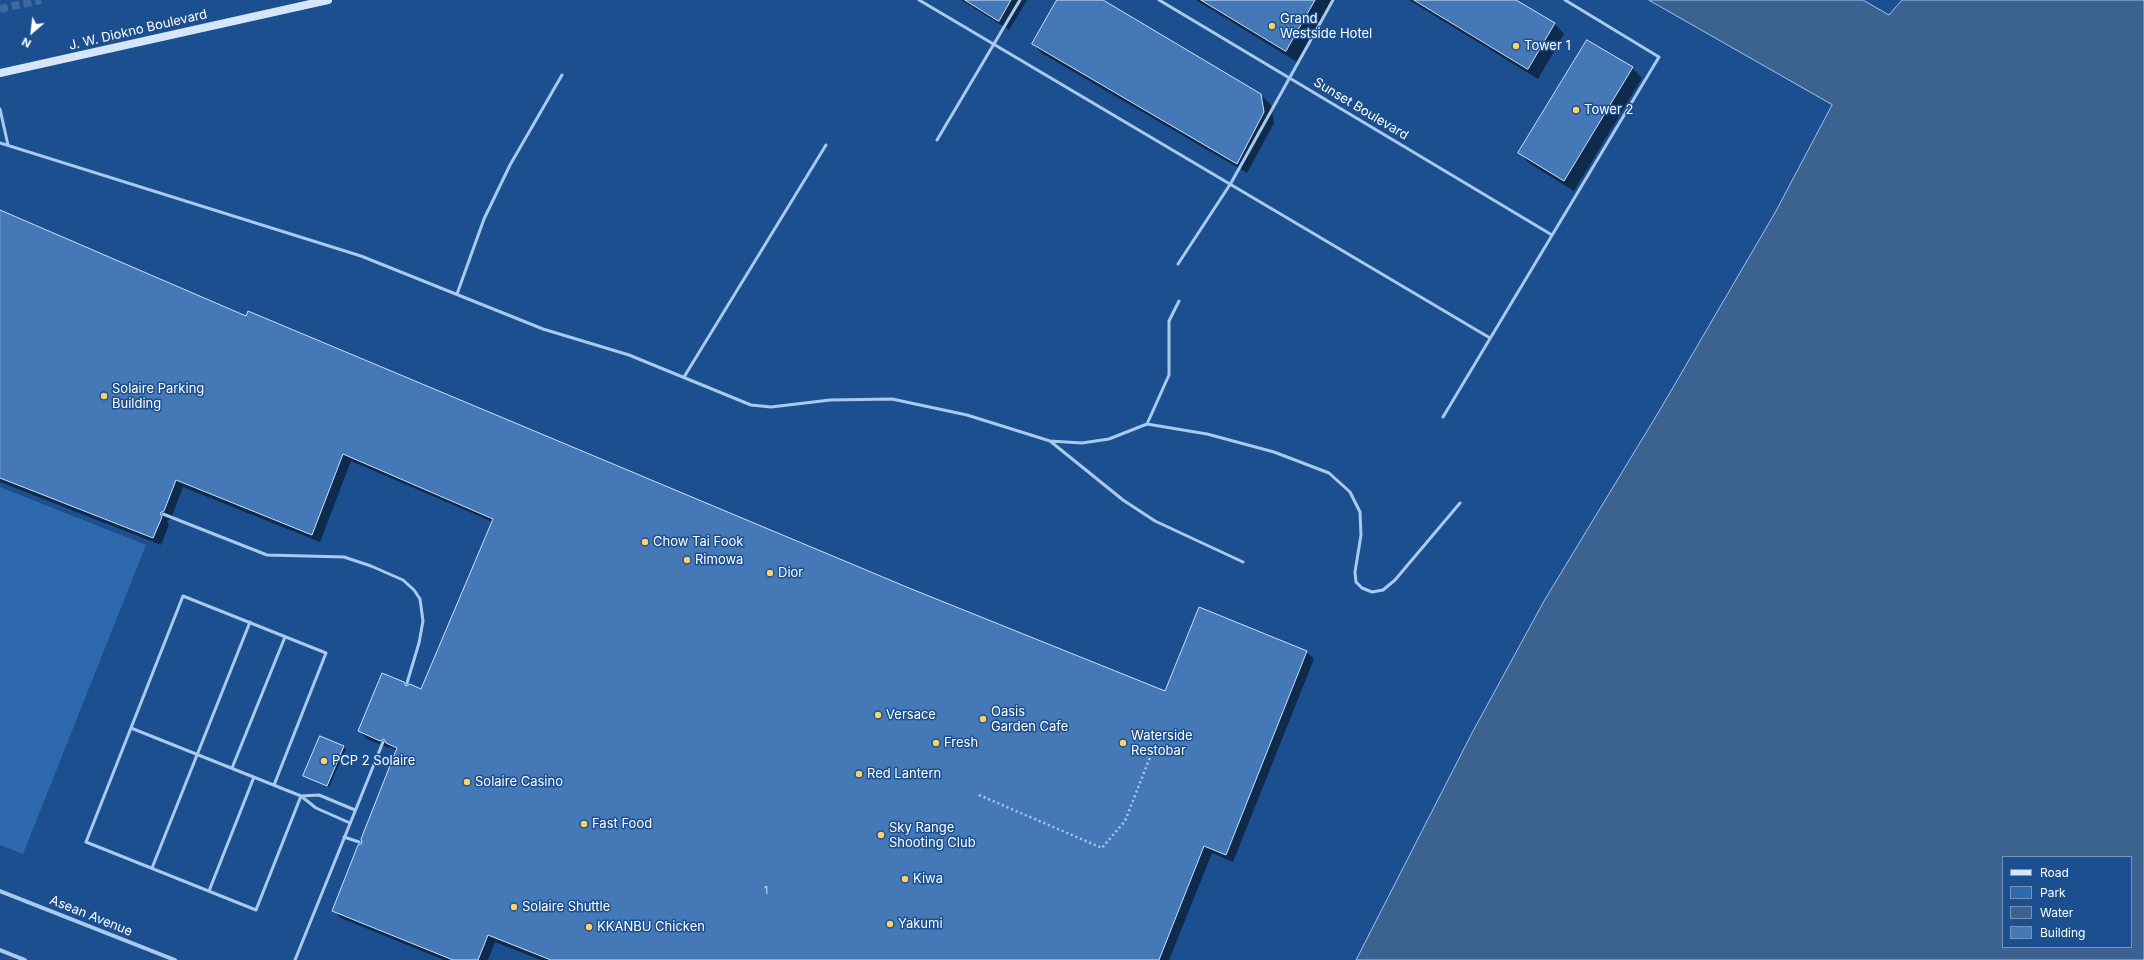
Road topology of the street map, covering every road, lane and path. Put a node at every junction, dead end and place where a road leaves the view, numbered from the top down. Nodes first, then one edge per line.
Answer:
1 (328, 0) edge
2 (919, 0) edge
3 (1020, 0) edge
4 (1159, 0) edge
5 (1333, 0) edge
6 (1565, 0) edge
7 (994, 45) junction
8 (0, 73) edge
9 (562, 75) dead end
10 (1290, 77) junction
11 (0, 109) edge
12 (937, 140) dead end
13 (0, 143) edge
14 (8, 144) junction
15 (826, 145) dead end
16 (1232, 184) junction
17 (1552, 235) junction
18 (1178, 264) dead end
19 (457, 294) junction
20 (1178, 300) dead end
21 (1490, 338) junction
22 (684, 377) junction
23 (1443, 417) dead end
24 (1147, 424) junction
25 (1050, 441) junction
26 (1460, 503) dead end
27 (163, 514) dead end
28 (1243, 562) dead end
29 (250, 622) junction
30 (286, 636) junction
31 (407, 683) dead end
32 (131, 728) junction
33 (383, 742) dead end
34 (1156, 742) dead end
35 (198, 754) junction
36 (232, 768) junction
37 (254, 777) junction
38 (274, 785) junction
39 (979, 795) dead end
40 (301, 796) junction
41 (355, 810) junction
42 (350, 823) junction
43 (344, 837) junction
44 (359, 842) dead end
45 (152, 868) junction
46 (0, 891) edge
47 (209, 891) junction
48 (0, 950) edge
49 (25, 960) edge
50 (175, 960) edge
51 (295, 960) edge

1 - 8 street, J. W. Diokno Boulevard
2 - 7 lane
3 - 7 lane
4 - 10 lane, Sunset Boulevard
5 - 10 lane
6 - 17 lane
7 - 12 lane
7 - 16 lane
9 - 19 lane
10 - 16 lane
10 - 17 lane, Sunset Boulevard
11 - 14 lane
13 - 14 lane
14 - 19 lane
15 - 22 lane
16 - 18 lane
16 - 21 lane
17 - 21 lane
19 - 22 lane
20 - 24 lane
21 - 23 lane
22 - 25 lane
24 - 25 lane
24 - 26 lane
25 - 28 lane
27 - 31 lane
29 - 30 lane
29 - 32 lane
29 - 35 lane
30 - 36 lane
30 - 38 lane
32 - 35 lane
32 - 45 lane
33 - 41 lane
34 - 39 path
35 - 36 lane
35 - 45 lane
36 - 37 lane
37 - 38 lane
37 - 47 lane
38 - 40 lane
40 - 41 lane
40 - 42 lane
40 - 47 lane
41 - 42 lane
42 - 43 lane
43 - 44 lane
43 - 51 lane
45 - 47 lane
46 - 50 street, Asean Avenue
48 - 49 street

